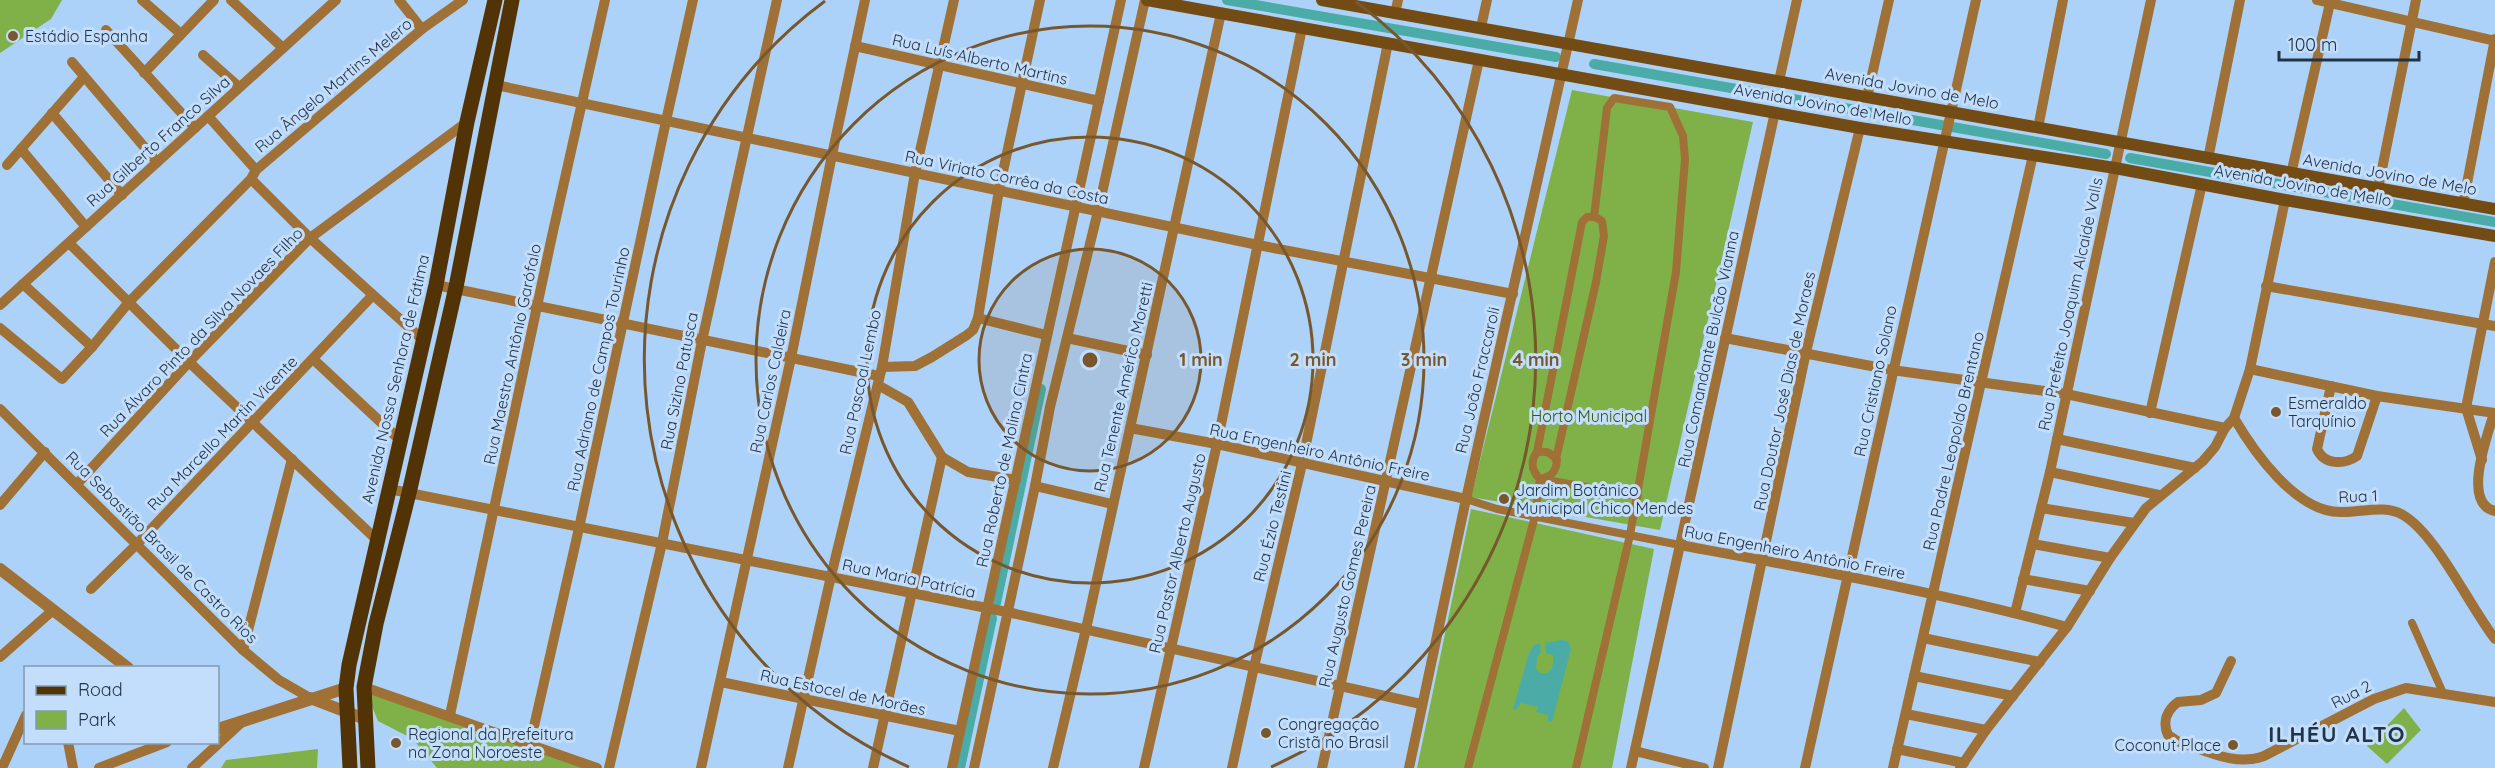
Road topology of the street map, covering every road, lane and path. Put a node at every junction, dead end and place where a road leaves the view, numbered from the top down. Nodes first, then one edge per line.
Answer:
1 (142, 0) edge
2 (214, 0) edge
3 (231, 0) edge
4 (336, 0) edge
5 (399, 0) edge
6 (463, 0) edge
7 (495, 0) edge
8 (512, 0) edge
9 (605, 0) edge
10 (693, 0) edge
11 (777, 0) edge
12 (865, 0) edge
13 (954, 0) edge
14 (1040, 0) edge
15 (1121, 0) edge
16 (1146, 0) edge
17 (1322, 0) edge
18 (1398, 0) edge
19 (1487, 0) edge
20 (1578, 0) edge
21 (1797, 0) edge
22 (1889, 0) edge
23 (1976, 0) edge
24 (2063, 0) edge
25 (2151, 0) edge
26 (2240, 0) edge
27 (2317, 0) edge
28 (2416, 0) edge
29 (2330, 3) junction
30 (1221, 13) junction
31 (1395, 14) junction
32 (2412, 21) junction
33 (1481, 27) junction
34 (422, 28) junction
35 (1302, 28) junction
36 (106, 30) dead end
37 (181, 34) junction
38 (2495, 40) edge
39 (1388, 43) junction
40 (1569, 43) junction
41 (855, 46) junction
42 (283, 48) junction
43 (203, 55) dead end
44 (1479, 60) junction
45 (72, 62) dead end
46 (938, 65) junction
47 (144, 73) junction
48 (1562, 74) junction
49 (84, 77) junction
50 (1779, 81) junction
51 (1023, 84) junction
52 (496, 85) junction
53 (240, 87) junction
54 (1868, 97) junction
55 (1099, 101) junction
56 (582, 104) junction
57 (1775, 112) junction
58 (52, 113) junction
59 (1950, 114) junction
60 (208, 116) junction
61 (666, 120) junction
62 (467, 122) junction
63 (195, 128) junction
64 (1860, 128) junction
65 (2038, 128) junction
66 (747, 137) junction
67 (1944, 138) junction
68 (2120, 142) junction
69 (21, 149) junction
70 (832, 155) junction
71 (2033, 155) junction
72 (2208, 159) junction
73 (157, 162) junction
74 (7, 165) dead end
75 (2115, 168) junction
76 (915, 173) junction
77 (2291, 174) junction
78 (253, 175) junction
79 (2202, 184) junction
80 (2378, 189) junction
81 (999, 190) junction
82 (122, 195) junction
83 (2285, 200) junction
84 (2463, 204) junction
85 (1076, 207) junction
86 (2495, 209) edge
87 (1098, 211) junction
88 (1594, 217) junction
89 (1174, 226) junction
90 (86, 227) junction
91 (2495, 236) edge
92 (310, 238) junction
93 (69, 243) junction
94 (1258, 245) junction
95 (1345, 262) junction
96 (2495, 262) edge
97 (1432, 279) junction
98 (23, 284) junction
99 (436, 285) junction
100 (2266, 286) junction
101 (456, 287) junction
102 (1512, 294) junction
103 (372, 296) junction
104 (129, 302) junction
105 (0, 305) edge
106 (537, 306) junction
107 (978, 318) junction
108 (624, 323) junction
109 (2483, 324) junction
110 (2495, 326) edge
111 (0, 328) edge
112 (1046, 334) junction
113 (1725, 338) junction
114 (1067, 339) junction
115 (423, 340) junction
116 (702, 341) junction
117 (92, 347) junction
118 (1806, 352) junction
119 (1147, 355) junction
120 (791, 358) junction
121 (313, 359) junction
122 (189, 362) junction
123 (2250, 369) junction
124 (1893, 370) junction
125 (879, 376) junction
126 (1982, 382) junction
127 (2331, 386) junction
128 (2066, 394) junction
129 (2377, 396) junction
130 (2466, 408) junction
131 (0, 409) edge
132 (2150, 413) junction
133 (2494, 413) edge
134 (2234, 418) junction
135 (253, 422) junction
136 (1130, 428) junction
137 (2225, 428) junction
138 (2057, 439) junction
139 (400, 441) junction
140 (1218, 444) junction
141 (45, 452) junction
142 (1537, 452) junction
143 (942, 457) junction
144 (292, 459) junction
145 (1556, 459) junction
146 (2482, 460) junction
147 (1302, 464) junction
148 (2195, 468) junction
149 (2050, 472) junction
150 (1540, 479) junction
151 (1016, 480) junction
152 (1386, 482) junction
153 (77, 484) junction
154 (1035, 486) junction
155 (389, 489) junction
156 (409, 493) junction
157 (2159, 495) junction
158 (1638, 496) junction
159 (1466, 499) junction
160 (1112, 504) junction
161 (0, 505) edge
162 (2042, 508) junction
163 (495, 509) junction
164 (2493, 510) edge
165 (1534, 516) junction
166 (2134, 523) junction
167 (579, 528) junction
168 (1630, 535) junction
169 (378, 541) junction
170 (662, 543) junction
171 (137, 544) junction
172 (2033, 544) junction
173 (1680, 545) junction
174 (2110, 558) junction
175 (746, 560) junction
176 (1763, 561) junction
177 (0, 568) edge
178 (831, 576) junction
179 (1847, 576) junction
180 (2023, 579) junction
181 (91, 589) dead end
182 (2090, 591) junction
183 (912, 595) junction
184 (1933, 595) junction
185 (52, 611) junction
186 (997, 611) junction
187 (2015, 613) junction
188 (2412, 623) dead end
189 (2067, 627) junction
190 (1086, 629) junction
191 (1923, 638) junction
192 (2495, 639) edge
193 (1171, 649) junction
194 (243, 650) junction
195 (0, 657) edge
196 (2231, 661) dead end
197 (2040, 662) junction
198 (125, 666) edge
199 (1254, 667) junction
200 (1914, 676) junction
201 (721, 682) junction
202 (1340, 686) junction
203 (364, 687) junction
204 (346, 688) junction
205 (2443, 693) junction
206 (2013, 696) junction
207 (310, 698) junction
208 (805, 698) junction
209 (2495, 702) edge
210 (1421, 704) junction
211 (348, 712) junction
212 (1906, 714) junction
213 (450, 715) junction
214 (885, 716) junction
215 (24, 719) edge
216 (365, 719) junction
217 (243, 721) junction
218 (219, 729) edge
219 (1986, 730) junction
220 (960, 731) junction
221 (219, 743) edge
222 (68, 744) edge
223 (136, 744) edge
224 (163, 744) edge
225 (218, 744) edge
226 (530, 744) junction
227 (1897, 749) junction
228 (1635, 751) junction
229 (143, 753) junction
230 (1962, 765) edge
231 (111, 766) edge
232 (2, 768) edge
233 (73, 768) edge
234 (99, 768) edge
235 (192, 768) edge
236 (350, 768) edge
237 (368, 768) edge
238 (597, 768) edge
239 (609, 768) edge
240 (700, 768) edge
241 (788, 768) edge
242 (873, 768) edge
243 (952, 768) edge
244 (974, 768) edge
245 (1053, 768) edge
246 (1144, 768) edge
247 (1232, 768) edge
248 (1322, 768) edge
249 (1409, 768) edge
250 (1468, 768) edge
251 (1576, 768) edge
252 (1631, 768) edge
253 (1704, 768) edge
254 (1718, 768) edge
255 (1805, 768) edge
256 (1893, 768) edge

1 - 37 street
2 - 37 street
3 - 42 street
4 - 42 street, Rua Gilberto Franco Silva
5 - 34 street
6 - 34 street, Rua Ângelo Martins Melero
7 - 62 main road, Avenida Nossa Senhora de Fátima
8 - 52 main road
9 - 56 street, Rua Maestro Antônio Garófalo
10 - 61 street, Rua Adriano de Campos Tourinho
11 - 66 street, Rua Sizino Patusca
12 - 41 street, Rua Carlos Caldeira
13 - 46 street, Rua Pascoal Lembo
14 - 51 street
15 - 55 street, Rua Roberto de Molina Cintra
16 - 30 main road, Avenida Jovino de Mello
16 - 87 street, Rua Roberto de Molina Cintra
17 - 31 main road, Avenida Jovino de Melo
18 - 31 street
19 - 33 street
20 - 40 street, Rua João Fraccaroli
21 - 50 street
22 - 54 street
23 - 59 street, Rua Cristiano Solano
24 - 65 street
25 - 68 street, Rua Prefeito Joaquim Alcaide Valls
26 - 72 street
27 - 29 street
28 - 32 street
29 - 32 street
29 - 77 street
30 - 35 main road, Avenida Jovino de Mello
30 - 89 street, Rua Tenente Américo Moretti
31 - 33 main road, Avenida Jovino de Melo
32 - 38 street
32 - 80 street
33 - 40 main road, Avenida Jovino de Melo
34 - 78 street, Rua Ângelo Martins Melero
35 - 39 main road, Avenida Jovino de Mello
35 - 94 street, Rua Pastor Alberto Augusto
36 - 47 street
37 - 47 street
38 - 84 street
39 - 44 main road, Avenida Jovino de Mello
39 - 95 street, Rua Ézio Testini
40 - 48 street, Rua João Fraccaroli
40 - 50 main road, Avenida Jovino de Melo
41 - 46 street, Rua Luís Alberto Martins
41 - 70 street, Rua Carlos Caldeira
42 - 53 street, Rua Gilberto Franco Silva
43 - 53 street
44 - 48 main road, Avenida Jovino de Mello
44 - 97 street, Rua Augusto Gomes Pereira
45 - 49 street
46 - 51 street, Rua Luís Alberto Martins
46 - 76 street, Rua Pascoal Lembo
47 - 63 street
48 - 57 main road, Avenida Jovino de Mello
48 - 102 street, Rua João Fraccaroli
49 - 58 street
49 - 73 street
50 - 54 main road, Avenida Jovino de Melo
51 - 55 street, Rua Luís Alberto Martins
51 - 81 street
52 - 56 street, Rua Viriato Corrêa da Costa
52 - 101 main road
53 - 60 street, Rua Gilberto Franco Silva
54 - 59 main road, Avenida Jovino de Melo
55 - 85 street, Rua Roberto de Molina Cintra
56 - 61 street, Rua Viriato Corrêa da Costa
56 - 106 street, Rua Maestro Antônio Garófalo
57 - 64 main road, Avenida Jovino de Mello
57 - 113 street, Rua Comandante Bulcão Vianna
58 - 69 street
58 - 82 street
59 - 65 main road, Avenida Jovino de Melo
59 - 67 street, Rua Cristiano Solano
60 - 63 street, Rua Gilberto Franco Silva
60 - 78 street
61 - 66 street, Rua Viriato Corrêa da Costa
61 - 108 street, Rua Adriano de Campos Tourinho
62 - 92 street, Rua Álvaro Pinto da Silva Novaes Filho
62 - 99 main road, Avenida Nossa Senhora de Fátima
63 - 73 street, Rua Gilberto Franco Silva
64 - 67 main road, Avenida Jovino de Mello
64 - 118 street, Rua Doutor José Dias de Moraes
65 - 68 main road, Avenida Jovino de Melo
66 - 70 street, Rua Viriato Corrêa da Costa
66 - 116 street, Rua Sizino Patusca
67 - 71 main road, Avenida Jovino de Mello
67 - 124 street, Rua Cristiano Solano
68 - 72 main road, Avenida Jovino de Melo
68 - 75 street, Rua Prefeito Joaquim Alcaide Valls
69 - 74 street
69 - 90 street
70 - 76 street, Rua Viriato Corrêa da Costa
70 - 120 street, Rua Carlos Caldeira
71 - 75 main road, Avenida Jovino de Mello
71 - 126 street, Rua Padre Leopoldo Brentano
72 - 77 main road, Avenida Jovino de Melo
73 - 82 street, Rua Gilberto Franco Silva
75 - 79 main road, Avenida Jovino de Mello
75 - 128 street, Rua Prefeito Joaquim Alcaide Valls
76 - 81 street, Rua Viriato Corrêa da Costa
76 - 125 street, Rua Pascoal Lembo
77 - 80 main road, Avenida Jovino de Melo
78 - 92 street
78 - 104 street, Rua Ângelo Martins Melero
79 - 83 main road, Avenida Jovino de Mello
79 - 132 street
80 - 84 main road, Avenida Jovino de Melo
81 - 85 street, Rua Viriato Corrêa da Costa
81 - 107 street
82 - 90 street, Rua Gilberto Franco Silva
83 - 91 main road, Avenida Jovino de Mello
83 - 100 street
84 - 86 main road, Avenida Jovino de Melo
85 - 87 street, Rua Viriato Corrêa da Costa
85 - 112 street, Rua Roberto de Molina Cintra
87 - 89 street, Rua Viriato Corrêa da Costa
87 - 114 street, Rua Roberto de Molina Cintra
88 - 142 street
88 - 145 street
88 - 158 street
89 - 94 street, Rua Viriato Corrêa da Costa
89 - 119 street, Rua Tenente Américo Moretti
90 - 93 street, Rua Gilberto Franco Silva
92 - 103 street
92 - 122 street, Rua Álvaro Pinto da Silva Novaes Filho
93 - 98 street, Rua Gilberto Franco Silva
93 - 104 street
94 - 95 street, Rua Viriato Corrêa da Costa
94 - 140 street, Rua Pastor Alberto Augusto
95 - 97 street, Rua Viriato Corrêa da Costa
95 - 147 street, Rua Ézio Testini
96 - 109 street
97 - 102 street, Rua Viriato Corrêa da Costa
97 - 152 street, Rua Augusto Gomes Pereira
98 - 105 street, Rua Gilberto Franco Silva
98 - 117 street
99 - 101 street
99 - 115 main road, Avenida Nossa Senhora de Fátima
100 - 109 street
100 - 123 street
101 - 106 street
101 - 156 main road
102 - 159 street, Rua João Fraccaroli
103 - 115 street
103 - 121 street, Rua Marcello Martin Vicente
104 - 117 street, Rua Ângelo Martins Melero
104 - 122 street
106 - 108 street
106 - 163 street, Rua Maestro Antônio Garófalo
107 - 112 street
107 - 125 street
108 - 116 street
108 - 167 street, Rua Adriano de Campos Tourinho
109 - 110 street
109 - 130 street
111 - 117 street, Rua Ângelo Martins Melero
112 - 151 street, Rua Roberto de Molina Cintra
113 - 118 street
113 - 173 street, Rua Comandante Bulcão Vianna
114 - 119 street
114 - 154 street, Rua Roberto de Molina Cintra
115 - 139 main road, Avenida Nossa Senhora de Fátima
116 - 120 street
116 - 170 street, Rua Sizino Patusca
118 - 124 street
118 - 176 street, Rua Doutor José Dias de Moraes
119 - 136 street, Rua Tenente Américo Moretti
120 - 125 street
120 - 175 street, Rua Carlos Caldeira
121 - 135 street, Rua Marcello Martin Vicente
121 - 139 street
122 - 135 street
122 - 153 street, Rua Álvaro Pinto da Silva Novaes Filho
123 - 127 street
123 - 134 street
124 - 126 street
124 - 179 street, Rua Cristiano Solano
125 - 143 street
125 - 178 street, Rua Pascoal Lembo
126 - 128 street
126 - 184 street, Rua Padre Leopoldo Brentano
127 - 129 street
127 - 129 street
128 - 132 street
128 - 138 street, Rua Prefeito Joaquim Alcaide Valls
129 - 130 street
130 - 133 street
130 - 146 street
131 - 141 street, Rua Sebastião Brasil de Castro Rios
132 - 137 street
133 - 146 street
134 - 137 street
134 - 192 street, Rua 1
135 - 144 street
135 - 171 street, Rua Marcello Martin Vicente
136 - 140 street, Rua Engenheiro Antônio Freire
136 - 160 street, Rua Tenente Américo Moretti
137 - 148 street
138 - 148 street
138 - 149 street, Rua Prefeito Joaquim Alcaide Valls
139 - 155 main road, Avenida Nossa Senhora de Fátima
140 - 147 street, Rua Engenheiro Antônio Freire
140 - 193 street, Rua Pastor Alberto Augusto
141 - 153 street, Rua Sebastião Brasil de Castro Rios
141 - 161 street
142 - 145 street
142 - 150 street
143 - 151 street
143 - 183 street
144 - 169 street
144 - 194 street
145 - 150 street
146 - 164 street
147 - 152 street, Rua Engenheiro Antônio Freire
147 - 199 street, Rua Ézio Testini
148 - 157 street
149 - 157 street
149 - 162 street, Rua Prefeito Joaquim Alcaide Valls
150 - 158 street
150 - 165 street
151 - 186 street, Rua Roberto de Molina Cintra
152 - 159 street, Rua Engenheiro Antônio Freire
152 - 202 street, Rua Augusto Gomes Pereira
153 - 171 street, Rua Sebastião Brasil de Castro Rios
154 - 160 street
154 - 186 street, Rua Roberto de Molina Cintra
155 - 156 street, Rua Maria Patrícia
155 - 169 main road, Avenida Nossa Senhora de Fátima
156 - 163 street, Rua Maria Patrícia
156 - 203 main road
157 - 166 street
158 - 168 street
159 - 165 street, Rua Engenheiro Antônio Freire
159 - 210 street, Rua João Fraccaroli
160 - 190 street, Rua Tenente Américo Moretti
162 - 166 street
162 - 172 street, Rua Prefeito Joaquim Alcaide Valls
163 - 167 street, Rua Maria Patrícia
163 - 213 street, Rua Maestro Antônio Garófalo
165 - 168 street, Rua Engenheiro Antônio Freire
165 - 250 street
166 - 174 street
167 - 170 street, Rua Maria Patrícia
167 - 226 street, Rua Adriano de Campos Tourinho
168 - 173 street, Rua Engenheiro Antônio Freire
168 - 251 street
169 - 204 main road, Avenida Nossa Senhora de Fátima
170 - 175 street, Rua Maria Patrícia
170 - 239 street, Rua Sizino Patusca
171 - 181 street, Rua Marcello Martin Vicente
171 - 194 street, Rua Sebastião Brasil de Castro Rios
172 - 174 street
172 - 180 street, Rua Prefeito Joaquim Alcaide Valls
173 - 176 street, Rua Engenheiro Antônio Freire
173 - 228 street, Rua Comandante Bulcão Vianna
174 - 182 street
175 - 178 street, Rua Maria Patrícia
175 - 201 street, Rua Carlos Caldeira
176 - 179 street, Rua Engenheiro Antônio Freire
176 - 254 street, Rua Doutor José Dias de Moraes
177 - 185 street
178 - 183 street, Rua Maria Patrícia
178 - 208 street, Rua Pascoal Lembo
179 - 184 street, Rua Engenheiro Antônio Freire
179 - 255 street, Rua Cristiano Solano
180 - 182 street
180 - 187 street, Rua Prefeito Joaquim Alcaide Valls
182 - 189 street
183 - 186 street, Rua Maria Patrícia
183 - 214 street
184 - 187 street, Rua Engenheiro Antônio Freire
184 - 191 street, Rua Padre Leopoldo Brentano
185 - 195 street
185 - 198 street
186 - 190 street, Rua Maria Patrícia
186 - 220 street, Rua Roberto de Molina Cintra
186 - 244 street, Rua Roberto de Molina Cintra
187 - 189 street, Rua Engenheiro Antônio Freire
188 - 205 street
189 - 197 street
190 - 193 street, Rua Maria Patrícia
190 - 245 street, Rua Tenente Américo Moretti
191 - 197 street
191 - 200 street, Rua Padre Leopoldo Brentano
193 - 199 street, Rua Maria Patrícia
193 - 246 street, Rua Pastor Alberto Augusto
194 - 207 street, Rua Sebastião Brasil de Castro Rios
196 - 205 street, Rua 2
197 - 206 street
199 - 202 street, Rua Maria Patrícia
199 - 247 street, Rua Ézio Testini
200 - 206 street
200 - 212 street, Rua Padre Leopoldo Brentano
201 - 208 street, Rua Estocel de Morães
201 - 240 street, Rua Carlos Caldeira
202 - 210 street, Rua Maria Patrícia
202 - 248 street, Rua Augusto Gomes Pereira
203 - 213 street
203 - 216 main road
204 - 207 street
204 - 211 main road, Avenida Nossa Senhora de Fátima
205 - 209 street, Rua 2
206 - 219 street
207 - 211 street
207 - 217 street
208 - 214 street, Rua Estocel de Morães
208 - 241 street, Rua Pascoal Lembo
210 - 249 street, Rua João Fraccaroli
211 - 216 street
211 - 236 main road, Avenida Nossa Senhora de Fátima
212 - 219 street
212 - 227 street, Rua Padre Leopoldo Brentano
213 - 226 street
214 - 220 street, Rua Estocel de Morães
214 - 242 street
215 - 232 street
216 - 237 main road
217 - 218 street
217 - 221 street
219 - 230 street
220 - 243 street, Rua Roberto de Molina Cintra
222 - 233 street
223 - 229 street
224 - 229 street
225 - 235 street
226 - 238 street
227 - 230 street
227 - 256 street, Rua Padre Leopoldo Brentano
228 - 252 street, Rua Comandante Bulcão Vianna
228 - 253 street
229 - 231 street
231 - 234 street

